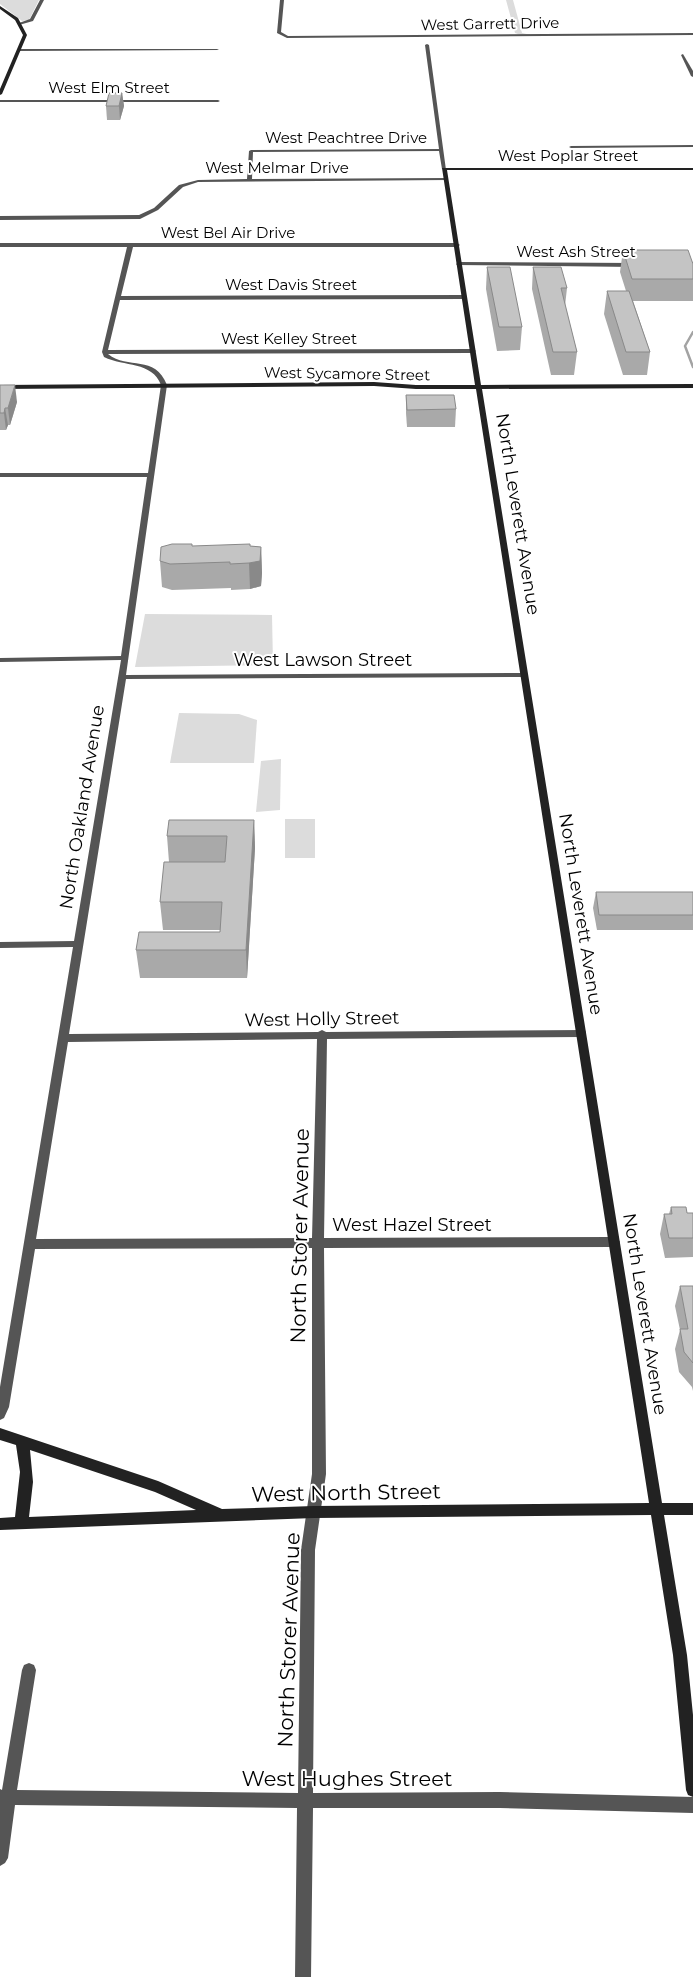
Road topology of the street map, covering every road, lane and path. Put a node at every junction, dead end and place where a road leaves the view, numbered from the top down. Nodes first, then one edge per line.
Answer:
1 (42, 0) edge
2 (282, 0) edge
3 (0, 6) edge
4 (20, 24) junction
5 (693, 34) edge
6 (427, 45) dead end
7 (20, 50) junction
8 (217, 50) dead end
9 (682, 55) dead end
10 (693, 76) edge
11 (0, 94) edge
12 (0, 101) edge
13 (218, 101) dead end
14 (693, 146) edge
15 (571, 147) dead end
16 (441, 150) junction
17 (444, 169) junction
18 (693, 169) edge
19 (446, 179) junction
20 (249, 180) junction
21 (0, 218) edge
22 (0, 245) edge
23 (457, 245) junction
24 (130, 246) junction
25 (459, 264) junction
26 (644, 265) edge
27 (464, 297) junction
28 (117, 298) junction
29 (473, 351) junction
30 (105, 352) junction
31 (0, 386) edge
32 (164, 386) junction
33 (693, 386) edge
34 (479, 387) junction
35 (0, 475) edge
36 (150, 475) junction
37 (125, 658) junction
38 (0, 660) edge
39 (524, 675) junction
40 (122, 677) junction
41 (79, 944) junction
42 (0, 945) edge
43 (581, 1033) junction
44 (322, 1034) junction
45 (64, 1038) junction
46 (614, 1242) junction
47 (318, 1243) junction
48 (31, 1244) junction
49 (0, 1414) edge
50 (0, 1434) edge
51 (21, 1441) junction
52 (656, 1509) junction
53 (693, 1509) edge
54 (314, 1512) junction
55 (223, 1516) junction
56 (0, 1524) edge
57 (21, 1524) junction
58 (29, 1670) dead end
59 (693, 1790) edge
60 (4, 1797) edge
61 (305, 1801) junction
62 (693, 1805) edge
63 (0, 1858) edge
64 (303, 1977) edge

1 - 4 street
2 - 5 street, West Garrett Drive
3 - 4 street
4 - 7 street
6 - 16 street, North Leverett Avenue
7 - 8 street
7 - 11 street
9 - 10 street
12 - 13 street, West Elm Street
14 - 15 street
16 - 17 street, North Leverett Avenue
16 - 20 street, West Peachtree Drive
17 - 18 street, West Poplar Street
17 - 19 street, North Leverett Avenue
19 - 20 street, West Melmar Drive
19 - 23 street, North Leverett Avenue
20 - 21 street, West Melmar Drive
22 - 24 street, West Bel Air Drive
23 - 24 street, West Bel Air Drive
23 - 25 street, North Leverett Avenue
24 - 28 street
25 - 26 street, West Ash Street
25 - 27 street, North Leverett Avenue
27 - 28 street, West Davis Street
27 - 29 street, North Leverett Avenue
28 - 30 street
29 - 30 street, West Kelley Street
29 - 34 street, North Leverett Avenue
30 - 32 street
31 - 32 street, West Sycamore Street
32 - 34 street, West Sycamore Street
32 - 36 street, North Oakland Avenue
33 - 34 street, West Sycamore Street
34 - 39 street, North Leverett Avenue
35 - 36 street
36 - 37 street, North Oakland Avenue
37 - 38 street
37 - 40 street, North Oakland Avenue
39 - 40 street, West Lawson Street
39 - 43 street, North Leverett Avenue
40 - 41 street, North Oakland Avenue
41 - 42 street
41 - 45 street, North Oakland Avenue
43 - 44 street, West Holly Street
43 - 46 street, North Leverett Avenue
44 - 45 street, West Holly Street
44 - 47 street, North Storer Avenue
45 - 48 street, North Oakland Avenue
46 - 47 street, West Hazel Street
46 - 52 street, North Leverett Avenue
47 - 48 street, West Hazel Street
47 - 54 street, North Storer Avenue
48 - 49 street, North Oakland Avenue
50 - 51 street
51 - 55 street
51 - 57 street
52 - 53 street, West North Street
52 - 54 street, West North Street
52 - 59 street, North Leverett Avenue
54 - 55 street, West North Street
54 - 61 street, North Storer Avenue
55 - 57 street, West North Street
56 - 57 street, West North Street
58 - 60 street
60 - 61 street, West Hughes Street
60 - 63 street
61 - 62 street, West Hughes Street
61 - 64 street, North Storer Avenue

